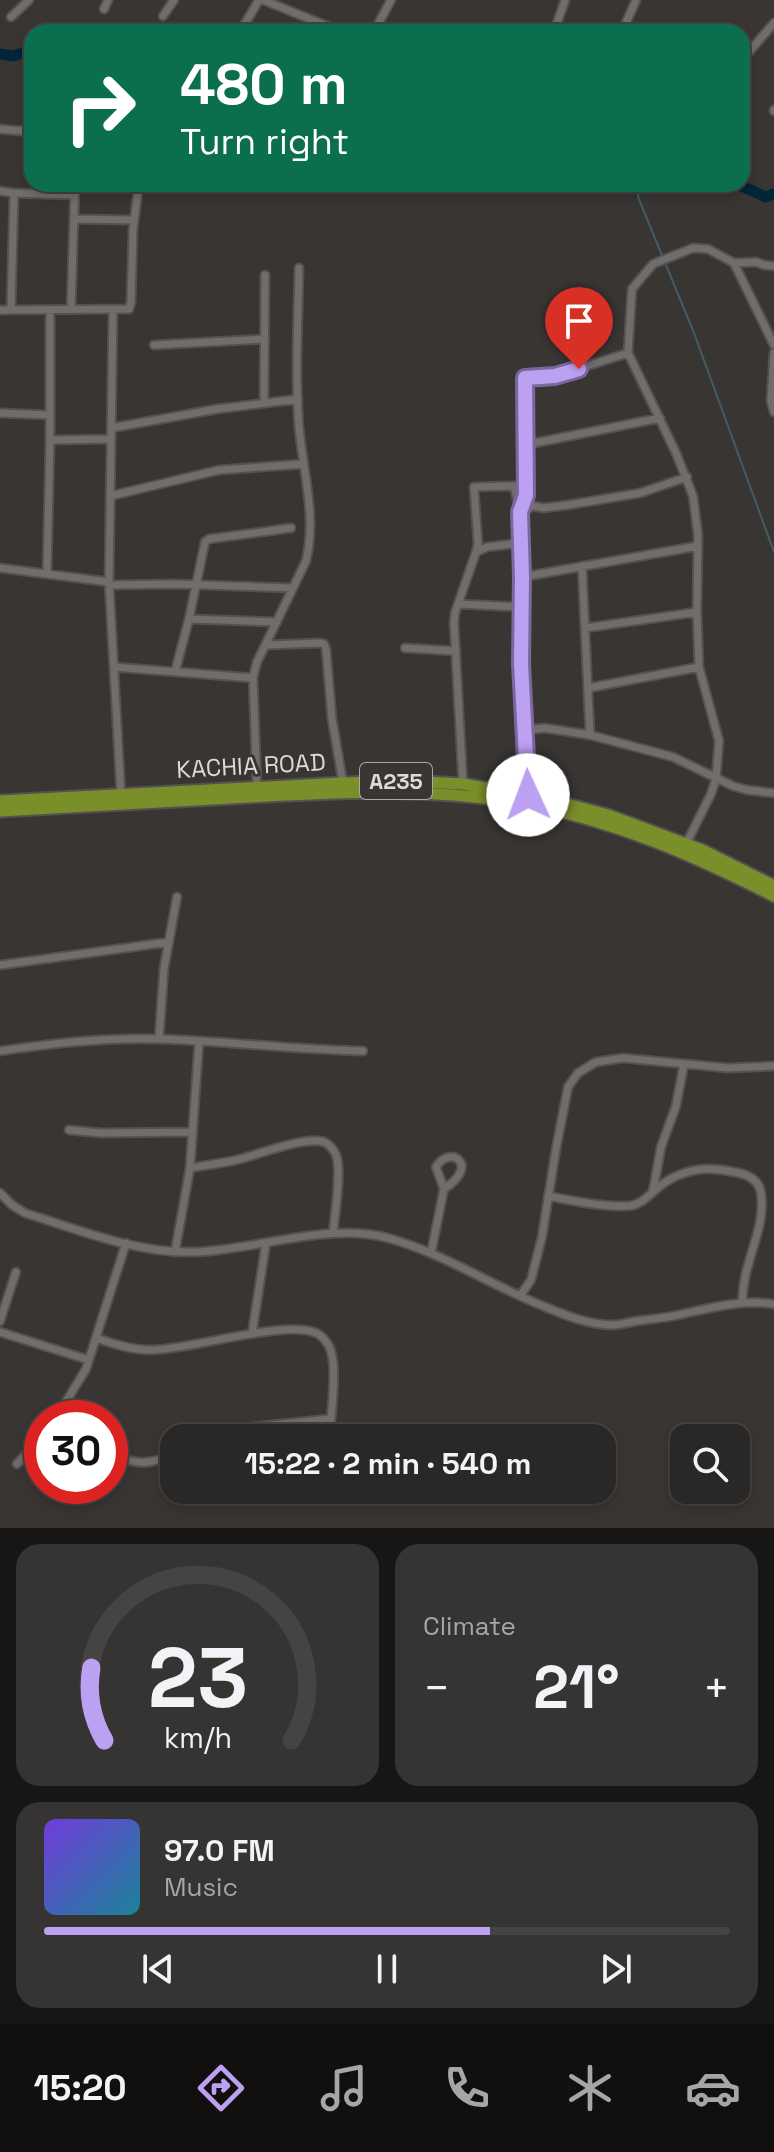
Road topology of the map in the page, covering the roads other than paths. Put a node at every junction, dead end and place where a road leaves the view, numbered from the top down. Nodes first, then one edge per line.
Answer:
1 (29, 0) edge
2 (108, 0) edge
3 (174, 0) edge
4 (261, 0) edge
5 (391, 0) edge
6 (565, 0) edge
7 (636, 0) edge
8 (104, 9) dead end
9 (163, 16) dead end
10 (11, 17) dead end
11 (774, 23) edge
12 (245, 24) edge
13 (322, 24) edge
14 (378, 24) edge
15 (557, 24) edge
16 (626, 24) edge
17 (750, 51) edge
18 (0, 129) edge
19 (24, 130) edge
20 (0, 191) edge
21 (74, 192) edge
22 (138, 192) edge
23 (14, 193) junction
24 (74, 195) junction
25 (74, 219) junction
26 (134, 220) junction
27 (734, 263) junction
28 (774, 266) edge
29 (299, 268) dead end
30 (265, 275) dead end
31 (11, 309) junction
32 (71, 309) junction
33 (113, 309) junction
34 (0, 310) edge
35 (50, 310) junction
36 (265, 339) junction
37 (154, 345) dead end
38 (774, 345) edge
39 (628, 353) junction
40 (774, 353) edge
41 (298, 399) junction
42 (264, 403) junction
43 (774, 412) edge
44 (0, 413) edge
45 (50, 415) junction
46 (660, 418) junction
47 (111, 428) junction
48 (111, 439) junction
49 (50, 440) junction
50 (524, 445) junction
51 (304, 464) junction
52 (687, 477) junction
53 (110, 496) junction
54 (520, 512) junction
55 (291, 528) dead end
56 (521, 543) junction
57 (698, 546) junction
58 (476, 552) junction
59 (582, 566) junction
60 (0, 568) edge
61 (47, 574) junction
62 (522, 577) junction
63 (109, 584) junction
64 (196, 585) junction
65 (292, 588) junction
66 (458, 604) junction
67 (522, 607) junction
68 (697, 612) junction
69 (189, 619) junction
70 (277, 622) junction
71 (585, 628) junction
72 (266, 645) junction
73 (405, 648) dead end
74 (456, 651) junction
75 (114, 667) junction
76 (699, 667) junction
77 (175, 672) junction
78 (253, 678) junction
79 (588, 688) junction
80 (525, 730) junction
81 (590, 735) junction
82 (716, 779) junction
83 (343, 783) junction
84 (463, 784) junction
85 (257, 787) junction
86 (774, 793) edge
87 (121, 795) junction
88 (528, 795) junction
89 (0, 801) edge
90 (0, 811) edge
91 (686, 844) junction
92 (774, 886) edge
93 (774, 896) edge
94 (177, 897) dead end
95 (169, 942) junction
96 (0, 965) edge
97 (159, 1039) junction
98 (199, 1042) junction
99 (0, 1051) edge
100 (363, 1051) dead end
101 (684, 1064) junction
102 (774, 1066) edge
103 (69, 1130) dead end
104 (191, 1132) junction
105 (190, 1168) junction
106 (444, 1189) junction
107 (653, 1191) junction
108 (0, 1193) edge
109 (548, 1196) junction
110 (333, 1233) junction
111 (126, 1243) junction
112 (266, 1243) junction
113 (175, 1252) junction
114 (431, 1253) junction
115 (16, 1272) dead end
116 (520, 1296) junction
117 (742, 1302) junction
118 (774, 1304) edge
119 (0, 1321) edge
120 (0, 1332) edge
121 (252, 1334) junction
122 (96, 1338) junction
123 (89, 1360) junction
124 (68, 1400) edge
125 (330, 1419) junction
126 (282, 1424) edge
127 (330, 1424) edge
128 (24, 1456) edge
129 (160, 1460) edge
130 (128, 1461) edge
131 (17, 1464) dead end

1 - 10 street
2 - 8 street
3 - 9 street
4 - 12 street
4 - 13 street
5 - 14 street
6 - 15 street
7 - 16 street
11 - 17 street
18 - 19 street
20 - 23 street
21 - 24 street
22 - 26 street
23 - 24 street
23 - 31 street
24 - 25 street
25 - 26 street
25 - 32 street
26 - 33 street
27 - 28 street
27 - 38 street
27 - 39 street
29 - 41 street
30 - 36 street
31 - 34 street
31 - 35 street
32 - 33 street
32 - 35 street
33 - 47 street
35 - 45 street
36 - 37 street
36 - 42 street
39 - 46 street
39 - 50 street
40 - 43 street
41 - 42 street
41 - 51 street
42 - 47 street
44 - 45 street
45 - 49 street
46 - 50 street
46 - 52 street
47 - 48 street
48 - 49 street
48 - 53 street
49 - 61 street
50 - 54 street
51 - 53 street
51 - 65 street
52 - 54 street
52 - 57 street
53 - 63 street
54 - 56 street
54 - 58 street
55 - 64 street
56 - 58 street
56 - 62 street
57 - 59 street
57 - 68 street
58 - 66 street
59 - 62 street
59 - 71 street
60 - 61 street
61 - 63 street
62 - 67 street
63 - 64 street
63 - 75 street
64 - 65 street
64 - 69 street
65 - 70 street
66 - 67 street
66 - 74 street
67 - 80 street
68 - 71 street
68 - 76 street
69 - 70 street
69 - 77 street
70 - 72 street
71 - 79 street
72 - 78 street
72 - 83 street
73 - 74 street
74 - 84 street
75 - 77 street
75 - 87 street
76 - 79 street
76 - 82 street
77 - 78 street
78 - 85 street
79 - 81 street
80 - 81 street
80 - 88 street
81 - 82 street
82 - 86 street
82 - 91 street
83 - 84 highway, KACHIA ROAD / A235
83 - 85 highway, KACHIA ROAD / A235
84 - 88 highway, KACHIA ROAD / A235
85 - 87 highway, KACHIA ROAD / A235
87 - 89 highway, KACHIA ROAD / A235
88 - 91 highway, KACHIA ROAD / A235
90 - 93 highway, KACHIA ROAD / A235
91 - 92 highway, KACHIA ROAD / A235
94 - 95 street
95 - 96 street
95 - 97 street
97 - 98 street
97 - 99 street
98 - 100 street
98 - 104 street
101 - 102 street
101 - 107 street
101 - 109 street
103 - 104 street
104 - 105 street
105 - 110 street
105 - 113 street
106 - 106 street
106 - 114 street
107 - 109 street
107 - 117 street
108 - 111 street
109 - 116 street
110 - 112 street
110 - 114 street
111 - 113 street
111 - 122 street
112 - 113 street
112 - 121 street
114 - 116 street
115 - 119 street
116 - 117 street
117 - 118 street
120 - 123 street
121 - 122 street
121 - 125 street
122 - 123 street
123 - 124 street
125 - 126 street
125 - 127 street
128 - 131 street
129 - 130 street

